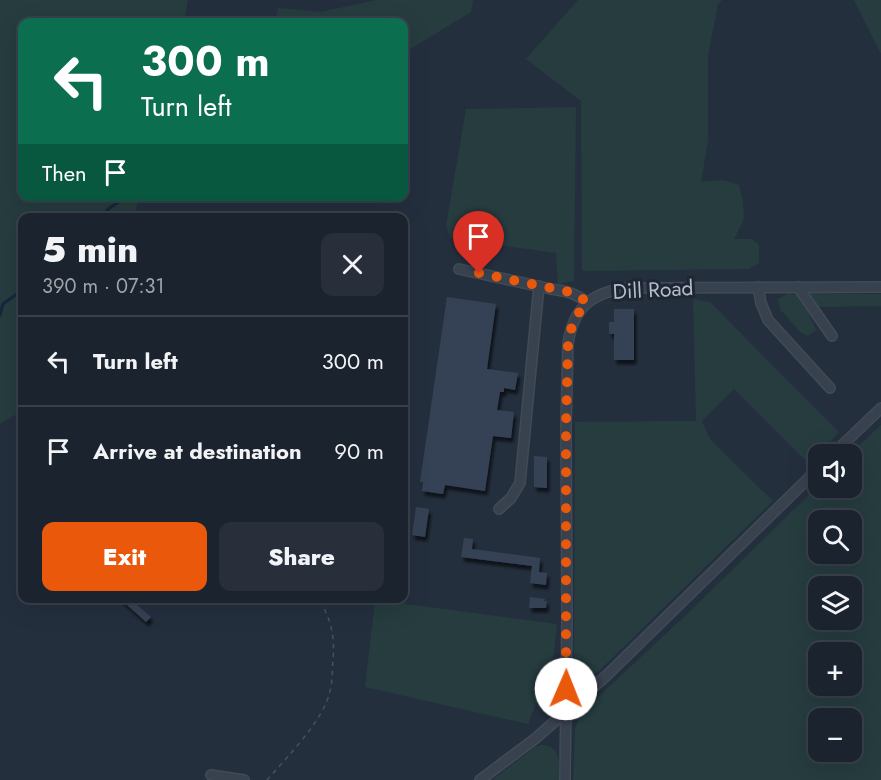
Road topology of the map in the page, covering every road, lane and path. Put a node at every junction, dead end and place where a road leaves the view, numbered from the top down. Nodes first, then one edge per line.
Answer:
1 (459, 269) dead end
2 (539, 286) junction
3 (758, 287) junction
4 (798, 287) junction
5 (881, 287) edge
6 (587, 302) junction
7 (832, 336) dead end
8 (830, 388) dead end
9 (881, 408) edge
10 (843, 444) edge
11 (808, 479) edge
12 (499, 509) dead end
13 (321, 603) edge
14 (566, 713) junction
15 (211, 775) dead end
16 (244, 780) edge
17 (267, 780) edge
18 (480, 780) edge
19 (565, 780) edge

1 - 2 street
2 - 6 street
2 - 12 street
3 - 4 street, Dill Road
3 - 6 street, Dill Road
3 - 8 street
4 - 5 street, Dill Road
4 - 7 street
6 - 14 street, Dill Road
9 - 10 street
11 - 14 street
13 - 17 path
14 - 18 street
14 - 19 street, Dill Road
15 - 16 street

